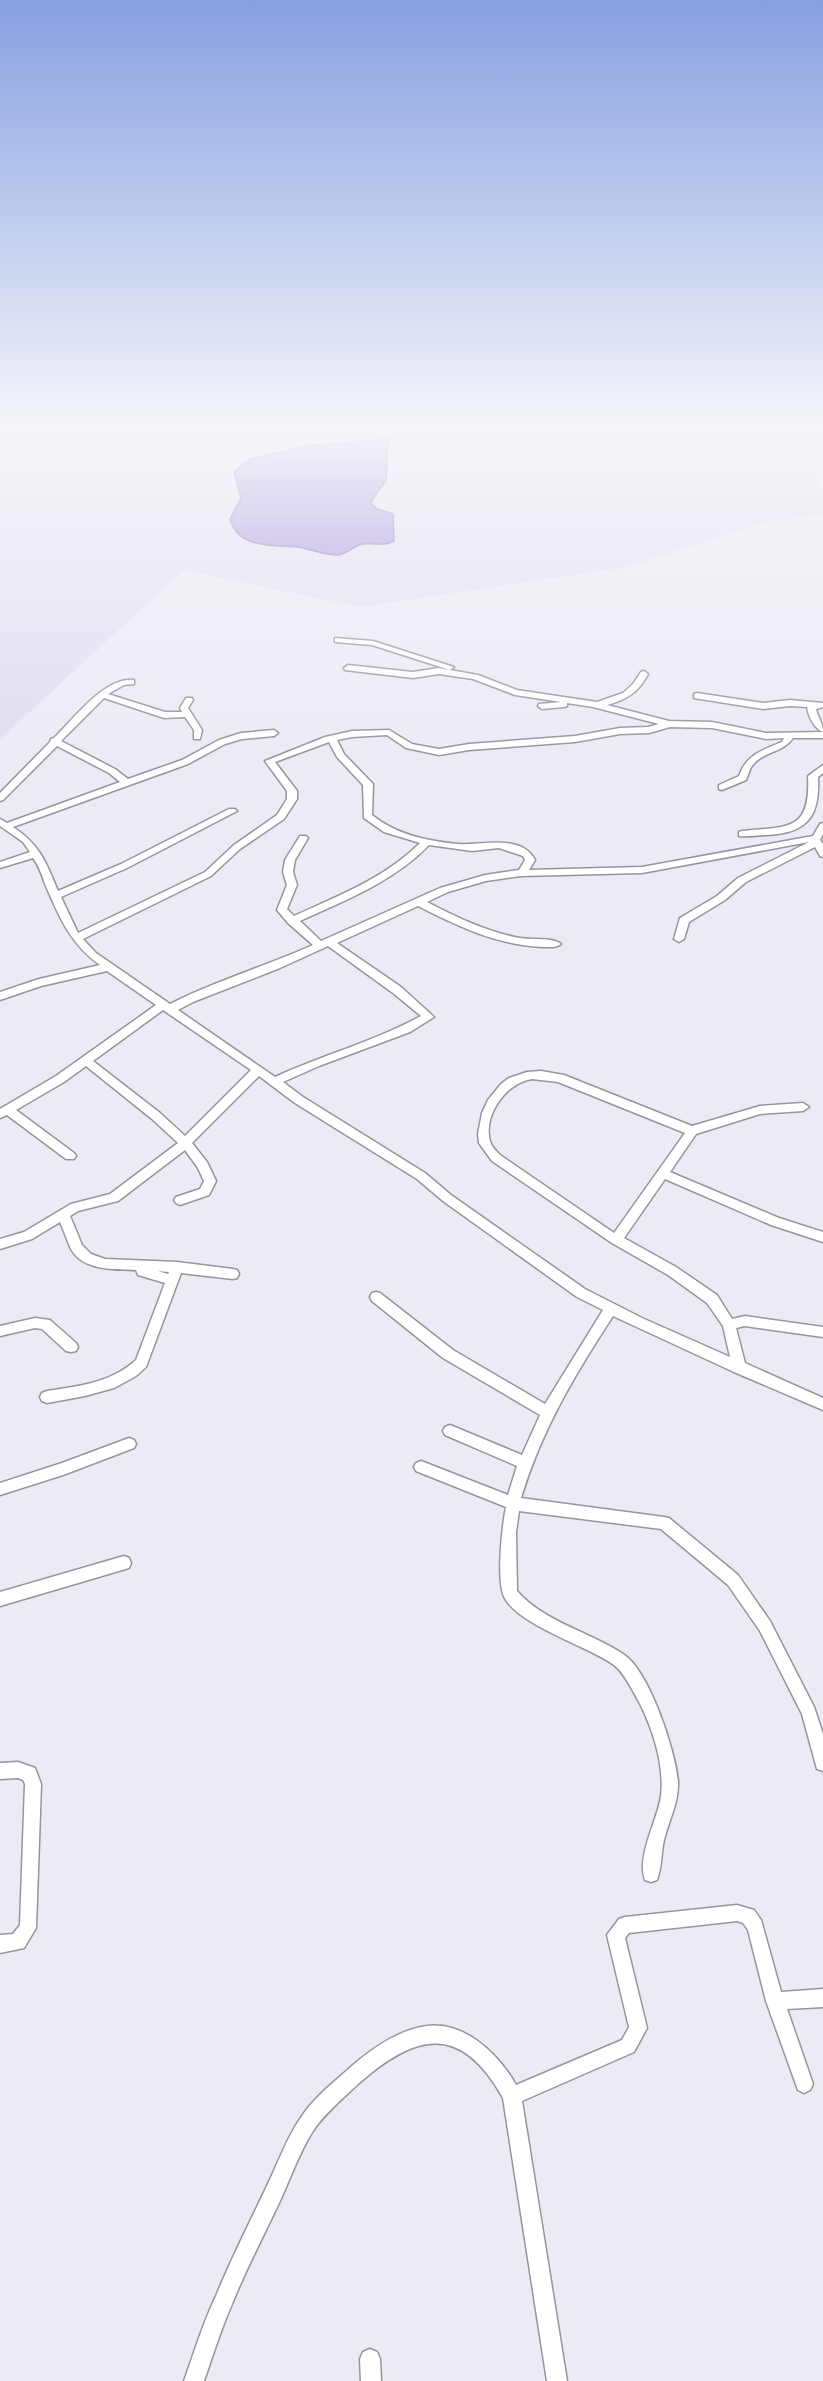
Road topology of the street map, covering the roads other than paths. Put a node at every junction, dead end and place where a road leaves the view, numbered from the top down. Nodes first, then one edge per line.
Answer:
1 (338, 640) dead end
2 (348, 668) dead end
3 (453, 674) junction
4 (644, 674) dead end
5 (130, 682) dead end
6 (103, 694) junction
7 (697, 696) dead end
8 (189, 700) dead end
9 (594, 704) junction
10 (820, 705) edge
11 (542, 706) dead end
12 (186, 714) junction
13 (669, 724) junction
14 (823, 729) edge
15 (274, 733) dead end
16 (791, 735) junction
17 (823, 735) edge
18 (197, 737) dead end
19 (332, 738) junction
20 (54, 741) junction
21 (823, 768) edge
22 (125, 782) junction
23 (722, 786) dead end
24 (0, 798) edge
25 (232, 811) dead end
26 (4, 824) edge
27 (823, 826) edge
28 (742, 834) dead end
29 (303, 838) dead end
30 (817, 840) junction
31 (428, 841) junction
32 (35, 854) junction
33 (823, 854) edge
34 (0, 865) edge
35 (522, 873) junction
36 (55, 896) junction
37 (419, 902) junction
38 (292, 921) junction
39 (76, 938) junction
40 (679, 939) dead end
41 (324, 944) junction
42 (556, 944) dead end
43 (108, 967) junction
44 (0, 996) edge
45 (167, 1007) junction
46 (85, 1060) junction
47 (257, 1071) junction
48 (274, 1082) junction
49 (802, 1107) dead end
50 (4, 1112) edge
51 (692, 1131) junction
52 (186, 1142) junction
53 (70, 1156) dead end
54 (662, 1173) junction
55 (180, 1200) dead end
56 (63, 1214) junction
57 (823, 1237) edge
58 (616, 1240) junction
59 (5, 1243) edge
60 (0, 1253) edge
61 (120, 1265) junction
62 (177, 1267) junction
63 (233, 1274) dead end
64 (173, 1281) junction
65 (376, 1297) dead end
66 (611, 1308) junction
67 (729, 1325) junction
68 (0, 1331) edge
69 (823, 1332) edge
70 (71, 1347) dead end
71 (739, 1368) junction
72 (47, 1397) dead end
73 (823, 1404) edge
74 (547, 1412) junction
75 (450, 1431) dead end
76 (129, 1444) dead end
77 (526, 1463) junction
78 (422, 1467) dead end
79 (0, 1489) edge
80 (514, 1504) junction
81 (124, 1563) dead end
82 (0, 1599) edge
83 (823, 1763) edge
84 (0, 1771) edge
85 (651, 1874) dead end
86 (0, 1944) edge
87 (823, 1998) edge
88 (775, 2001) junction
89 (804, 2084) dead end
90 (512, 2096) junction
91 (370, 2359) dead end
92 (194, 2381) edge
93 (371, 2381) edge
94 (557, 2381) edge

1 - 3 street
2 - 3 street
3 - 9 street
4 - 9 street
5 - 6 street
6 - 12 street
6 - 20 street
7 - 10 street
8 - 12 street
9 - 11 street
9 - 13 street
10 - 14 street
12 - 18 street
13 - 16 street
13 - 19 street
15 - 22 street
16 - 17 street
16 - 23 street
19 - 31 street
19 - 39 street
20 - 22 street
20 - 24 street
21 - 28 street
22 - 26 street
25 - 36 street
26 - 32 street
27 - 30 street
29 - 38 street
30 - 33 street
30 - 35 street
30 - 40 street
31 - 35 street
31 - 38 street
32 - 34 street
32 - 36 street
35 - 37 street
36 - 39 street
37 - 41 street
37 - 42 street
38 - 41 street
39 - 43 street
41 - 45 street
41 - 48 street
43 - 44 street
43 - 45 street
45 - 46 street
45 - 47 street
46 - 50 street
46 - 52 street
47 - 48 street
47 - 52 street
48 - 66 street
49 - 51 street
50 - 53 street
51 - 54 street
51 - 58 street
52 - 55 street
52 - 56 street
54 - 57 street
54 - 58 street
56 - 59 street
56 - 61 street
58 - 67 street
59 - 60 street
61 - 62 street
61 - 64 street
62 - 63 street
62 - 64 street
64 - 72 street
65 - 74 street
66 - 71 street
66 - 74 street
67 - 69 street
67 - 71 street
68 - 70 street
71 - 73 street
74 - 77 street
75 - 77 street
76 - 79 street
77 - 80 street
78 - 80 street
80 - 83 street
80 - 85 street
81 - 82 street
84 - 86 street
87 - 88 street
88 - 89 street
88 - 90 street
90 - 92 street
90 - 94 street
91 - 93 street

